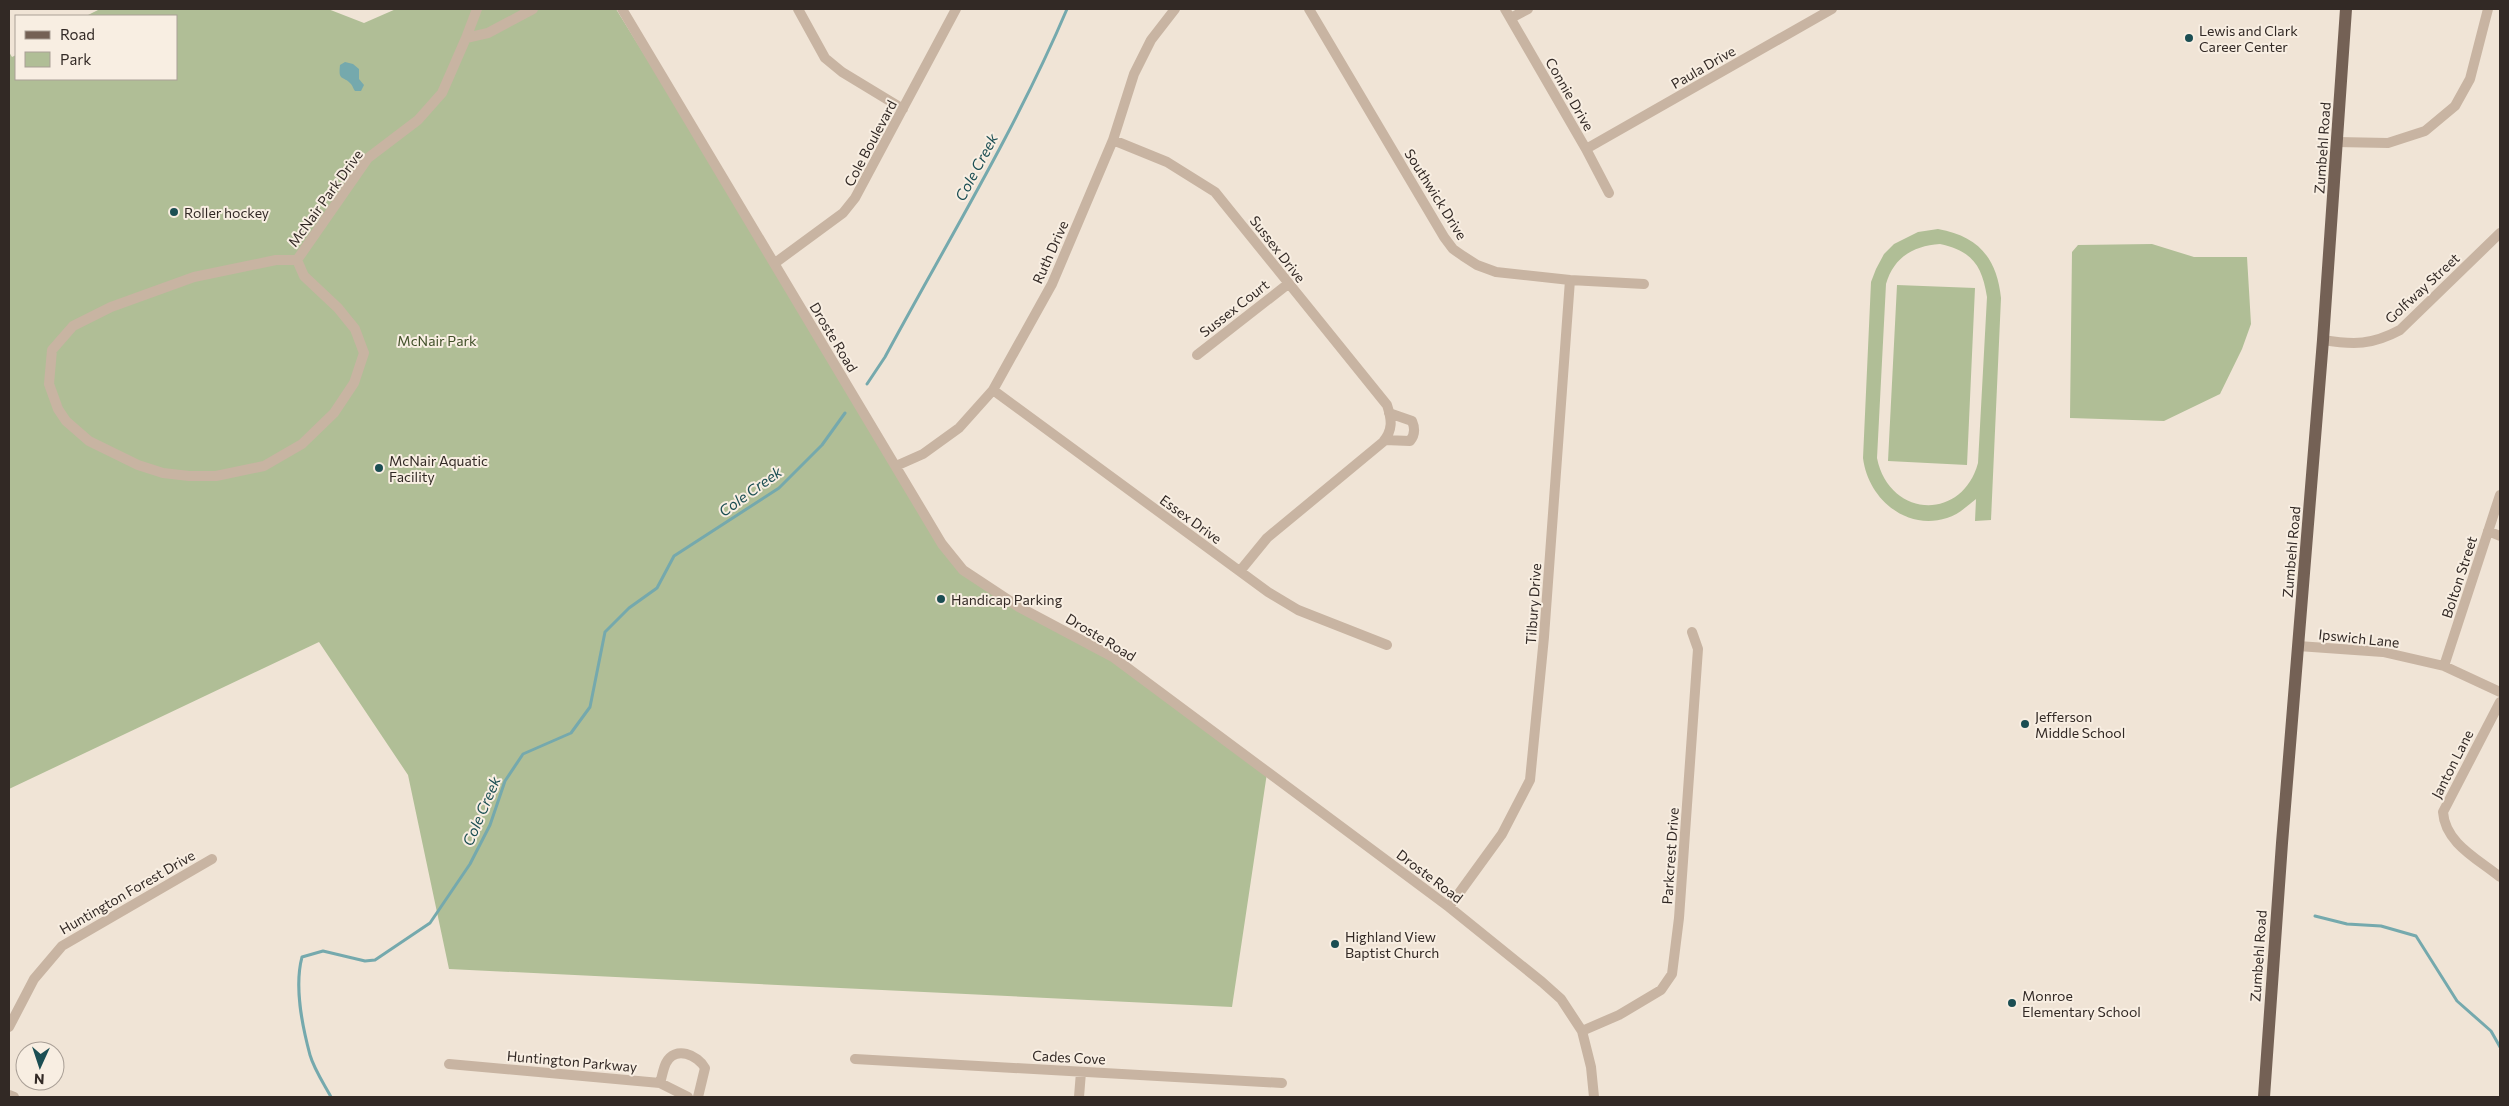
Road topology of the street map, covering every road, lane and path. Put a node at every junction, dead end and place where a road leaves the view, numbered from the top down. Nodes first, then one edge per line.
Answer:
1 (477, 9) edge
2 (533, 9) edge
3 (622, 9) edge
4 (798, 9) edge
5 (956, 9) edge
6 (1175, 9) edge
7 (1310, 9) edge
8 (1505, 9) edge
9 (1528, 9) edge
10 (1832, 9) edge
11 (2346, 9) edge
12 (2488, 9) edge
13 (1511, 18) junction
14 (466, 38) junction
15 (903, 110) junction
16 (1113, 140) junction
17 (2338, 142) junction
18 (1586, 149) junction
19 (1610, 193) dead end
20 (2500, 233) edge
21 (297, 260) junction
22 (775, 263) junction
23 (1570, 280) junction
24 (1288, 284) junction
25 (1644, 284) dead end
26 (2323, 340) junction
27 (1197, 355) dead end
28 (993, 390) junction
29 (1389, 413) junction
30 (1385, 440) junction
31 (896, 466) junction
32 (2500, 495) edge
33 (2488, 531) junction
34 (2500, 536) edge
35 (1240, 571) junction
36 (1692, 632) dead end
37 (1387, 645) dead end
38 (2298, 646) junction
39 (2444, 666) junction
40 (2500, 692) edge
41 (2500, 702) edge
42 (212, 859) dead end
43 (2500, 877) edge
44 (1449, 907) junction
45 (9, 1027) edge
46 (1582, 1031) junction
47 (855, 1059) dead end
48 (449, 1064) dead end
49 (1081, 1072) junction
50 (660, 1083) junction
51 (1282, 1083) dead end
52 (9, 1095) edge
53 (14, 1097) edge
54 (688, 1097) edge
55 (698, 1097) edge
56 (1079, 1097) edge
57 (1594, 1097) edge
58 (2264, 1097) edge

1 - 14 street, McNair Park Drive
2 - 14 street
3 - 22 street, Droste Road
4 - 15 street
5 - 15 street, Cole Boulevard
6 - 16 street, Ruth Drive
7 - 23 street, Southwick Drive
8 - 13 street, Connie Drive
9 - 13 street
10 - 18 street, Paula Drive
11 - 17 main road, Zumbehl Road
12 - 17 street
13 - 18 street, Connie Drive
14 - 21 street, McNair Park Drive
15 - 22 street, Cole Boulevard
16 - 24 street, Sussex Drive
16 - 28 street, Ruth Drive
17 - 26 main road, Zumbehl Road
18 - 19 street, Connie Drive
20 - 26 street, Golfway Street
21 - 21 street, McNair Park Drive
22 - 31 street, Droste Road
23 - 25 street, Southwick Drive
23 - 44 street, Tilbury Drive
24 - 27 street, Sussex Court
24 - 29 street, Sussex Drive
26 - 38 main road, Zumbehl Road
28 - 31 street, Ruth Drive
28 - 35 street, Essex Drive
29 - 30 street
29 - 30 street
30 - 35 street
31 - 44 street, Droste Road
32 - 33 street, Bolton Street
33 - 34 street
33 - 39 street, Bolton Street
35 - 37 street, Essex Drive
36 - 46 street, Parkcrest Drive
38 - 39 street, Ipswich Lane
38 - 58 main road, Zumbehl Road
39 - 40 street, Ipswich Lane
41 - 43 street, Janton Lane
42 - 45 street, Huntington Forest Drive
44 - 46 street, Droste Road
46 - 57 street, Droste Road
47 - 49 street, Cades Cove
48 - 50 street, Huntington Parkway
49 - 51 street, Cades Cove
49 - 56 street
50 - 54 street, Huntington Parkway
50 - 55 street
52 - 53 street

